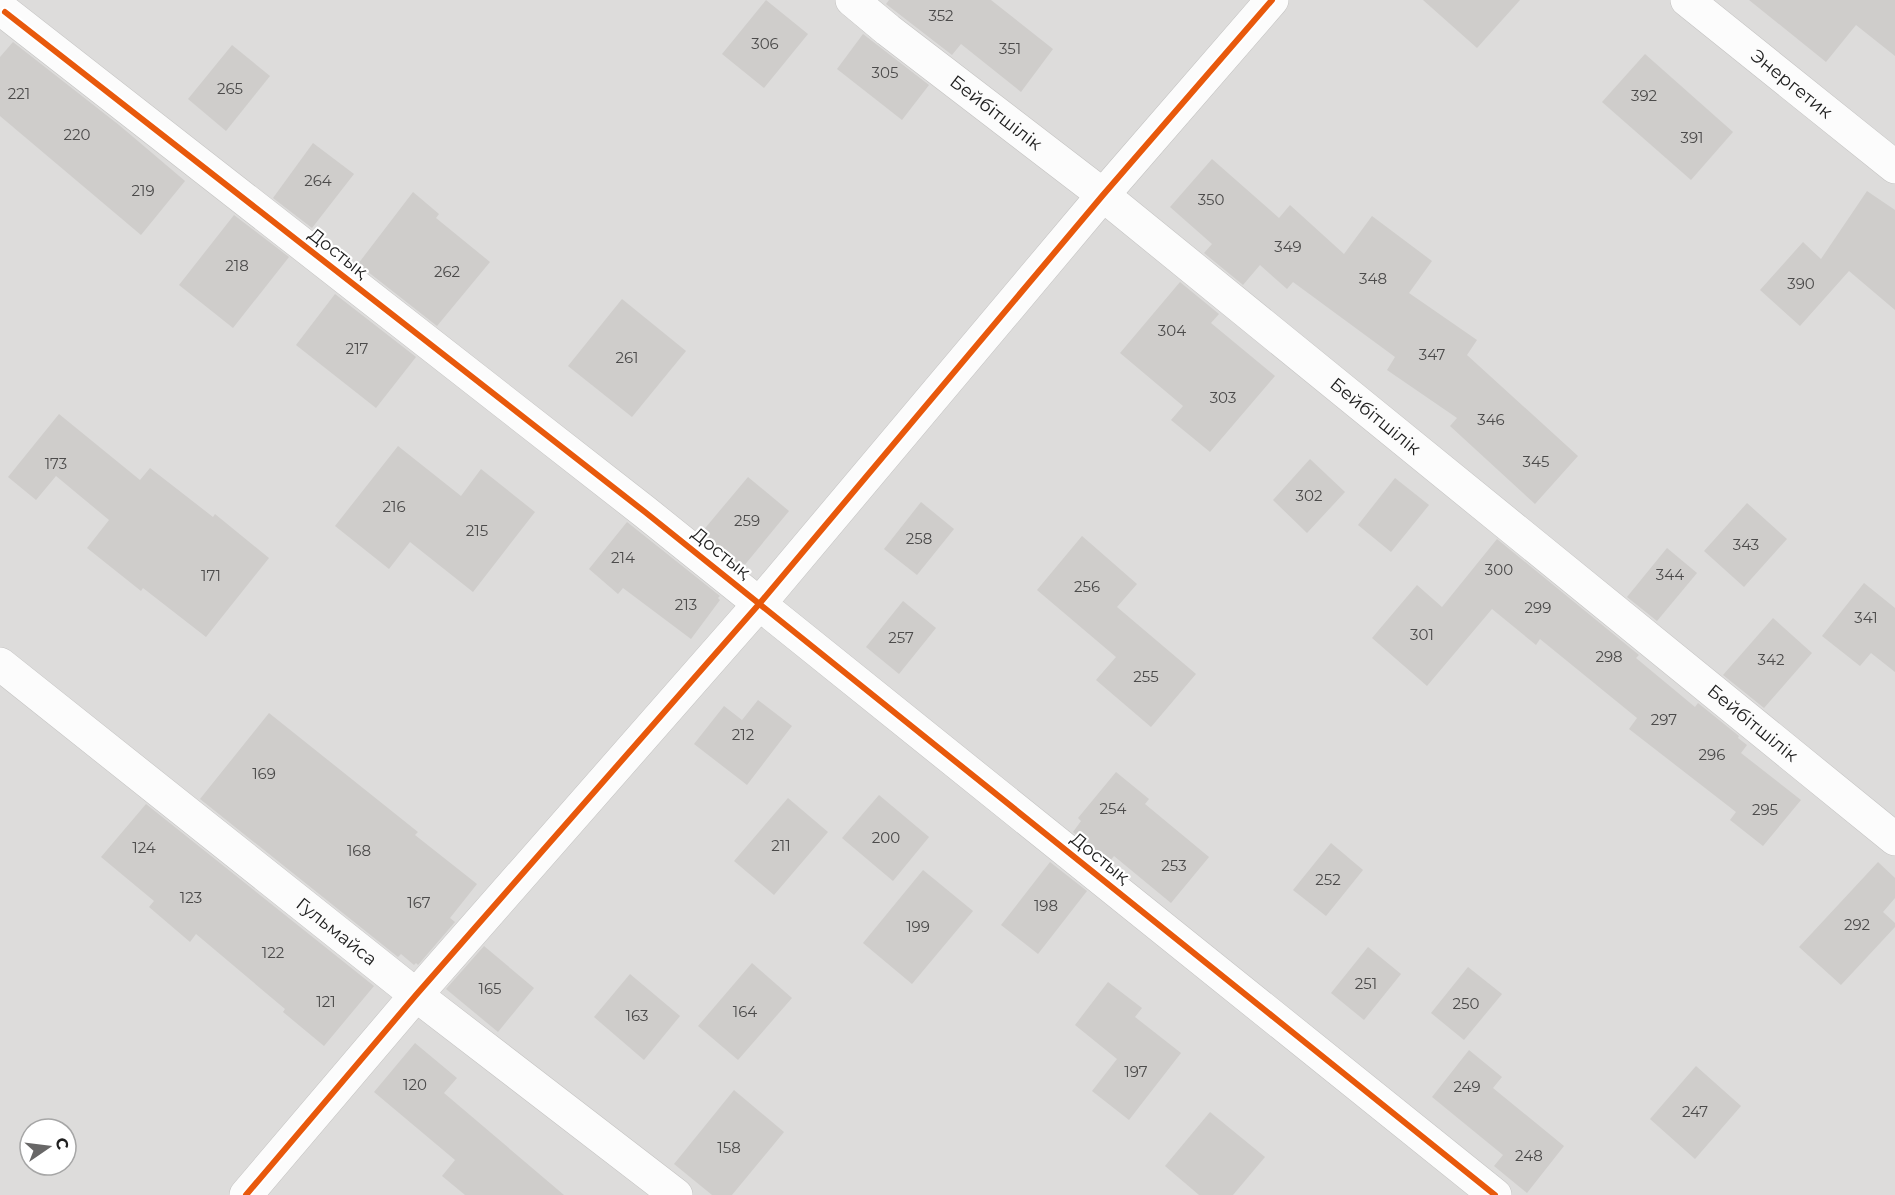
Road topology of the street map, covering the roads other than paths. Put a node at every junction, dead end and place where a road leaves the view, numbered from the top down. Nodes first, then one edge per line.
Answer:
1 (852, 0) edge
2 (1272, 0) edge
3 (1687, 0) edge
4 (7, 10) edge
5 (1895, 167) edge
6 (1104, 195) junction
7 (759, 603) junction
8 (0, 664) edge
9 (1895, 839) edge
10 (416, 994) junction
11 (246, 1195) edge
12 (676, 1195) edge
13 (1495, 1195) edge

1 - 6 street, Бейбітшілік
2 - 6 street
3 - 5 street, Энергетик
4 - 7 street, Достық
6 - 7 street
6 - 9 street, Бейбітшілік
7 - 10 street
7 - 13 street, Достық
8 - 10 street, Гульмайса
10 - 11 street
10 - 12 street, Гульмайса

